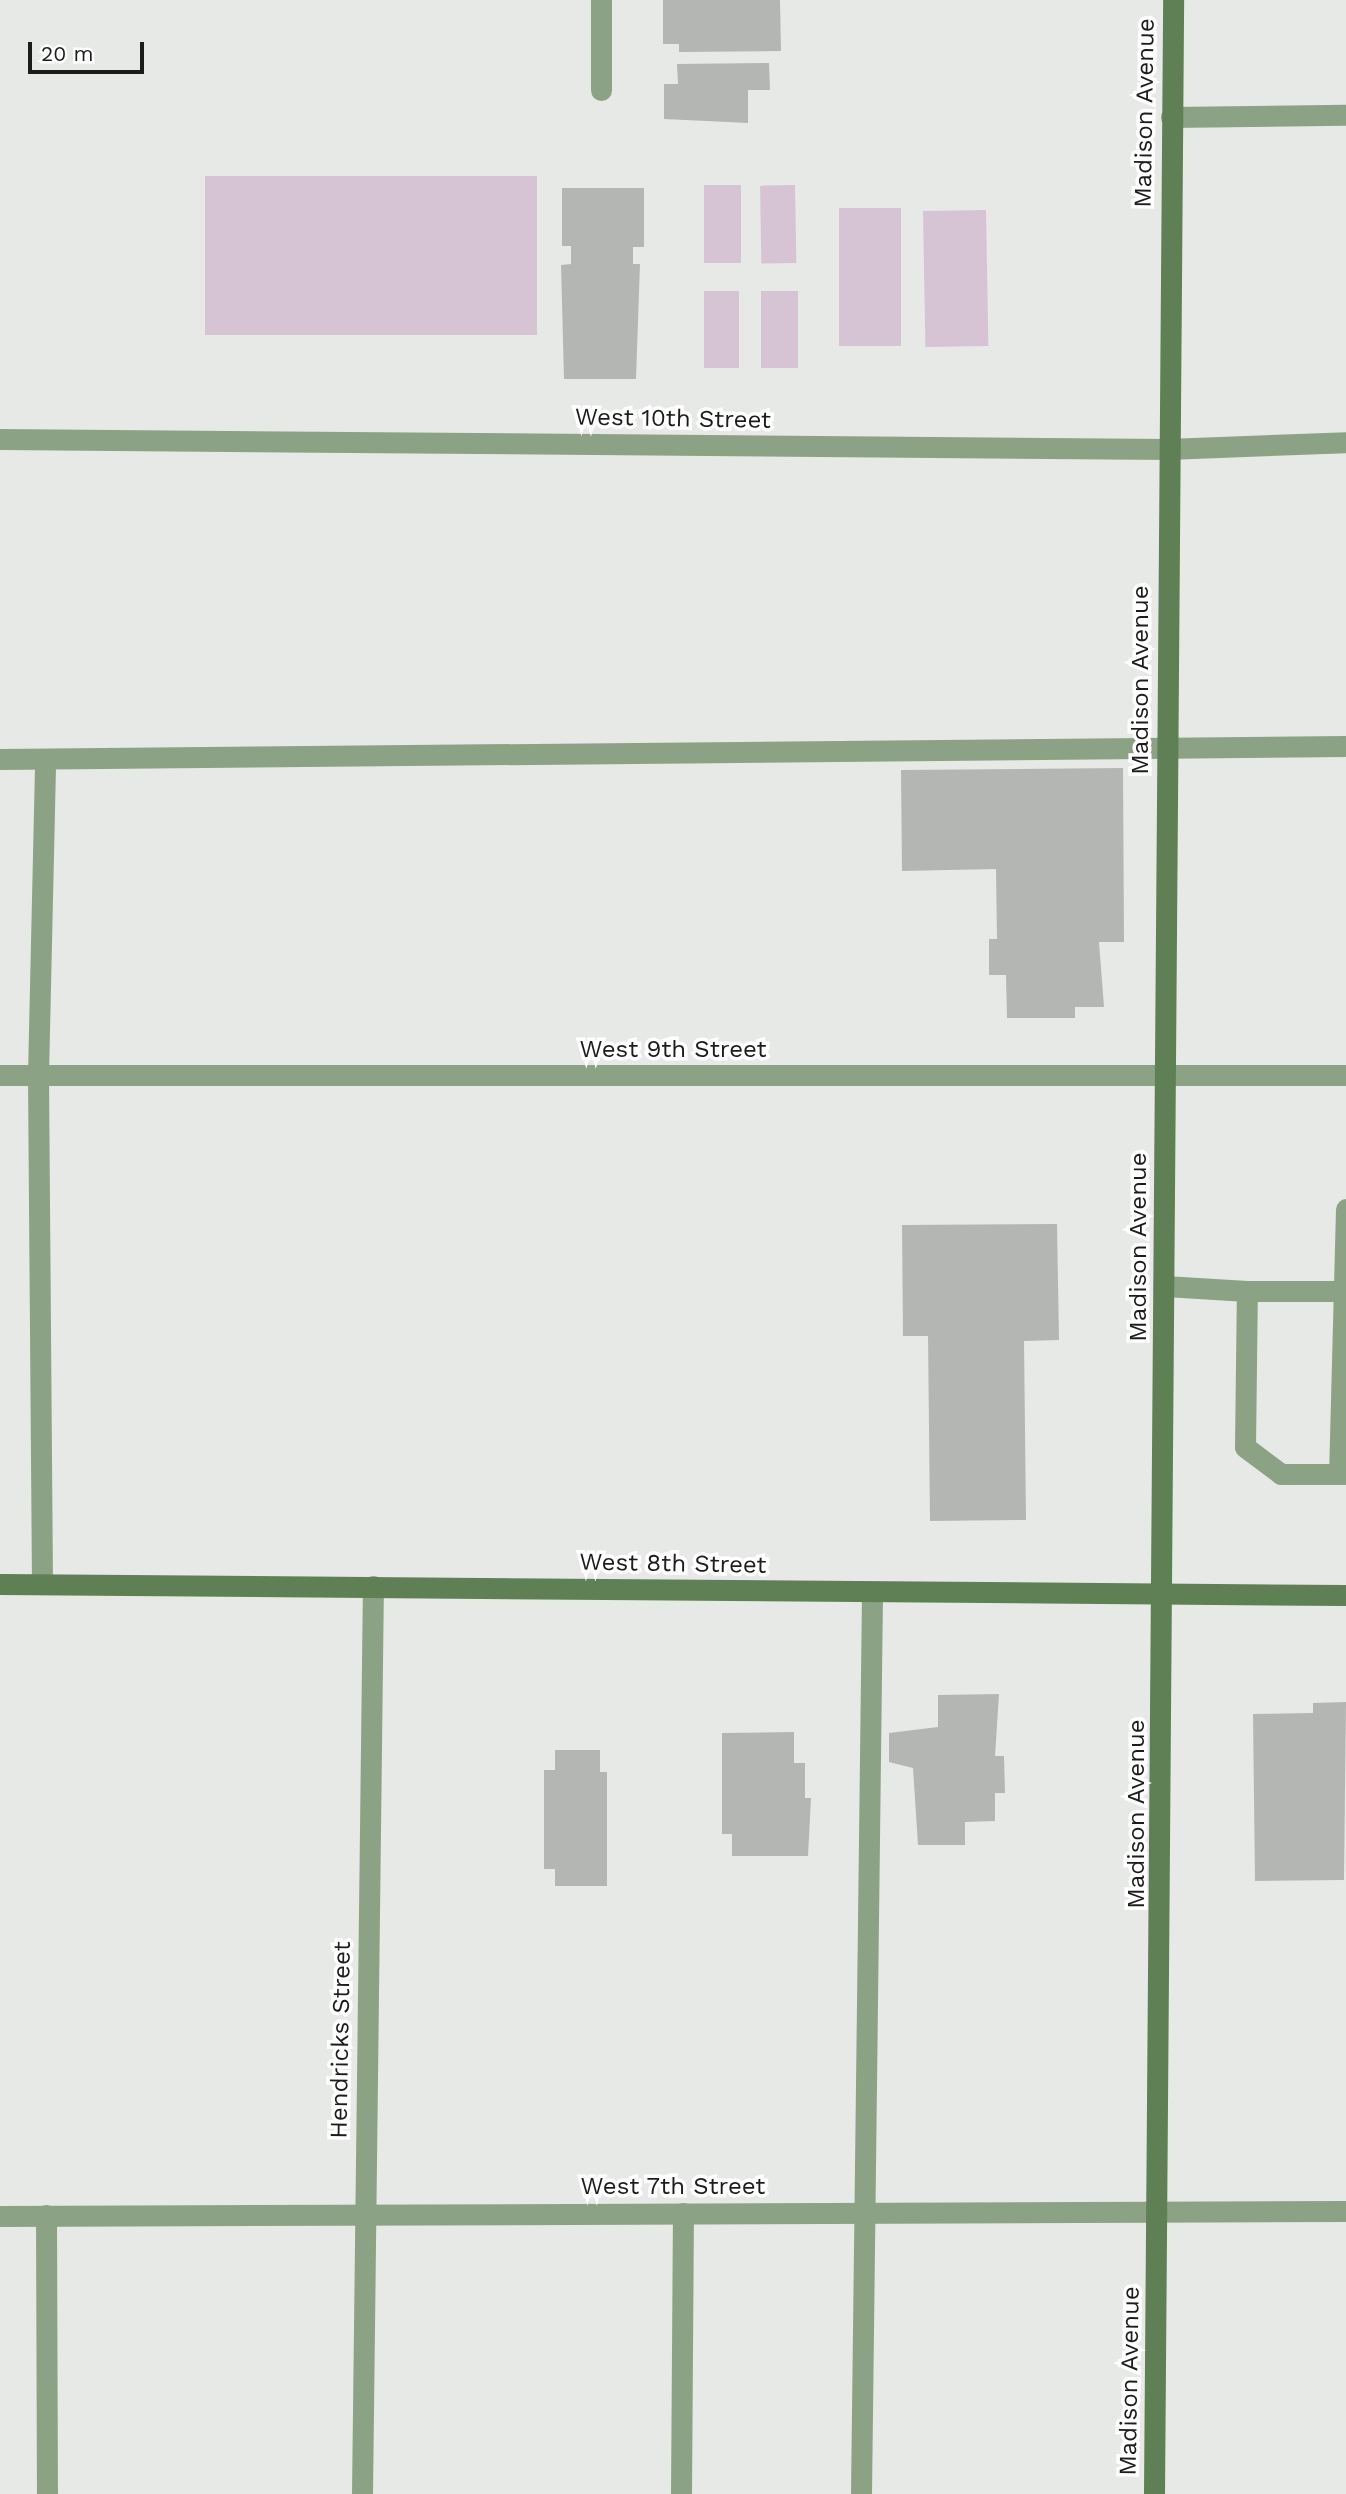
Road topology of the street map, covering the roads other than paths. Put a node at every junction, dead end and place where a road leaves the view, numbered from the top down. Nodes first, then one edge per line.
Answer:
1 (601, 0) edge
2 (1173, 0) edge
3 (601, 90) dead end
4 (1346, 116) edge
5 (1171, 117) junction
6 (0, 439) edge
7 (1346, 442) edge
8 (1167, 449) junction
9 (1346, 746) edge
10 (1167, 749) junction
11 (0, 759) edge
12 (46, 759) junction
13 (37, 1075) junction
14 (1346, 1075) edge
15 (0, 1076) edge
16 (1166, 1077) junction
17 (1346, 1209) edge
18 (1165, 1286) junction
19 (1247, 1291) junction
20 (1343, 1291) junction
21 (1343, 1474) edge
22 (0, 1584) edge
23 (43, 1584) junction
24 (373, 1586) junction
25 (872, 1593) junction
26 (1346, 1595) edge
27 (1164, 1598) junction
28 (1158, 2211) junction
29 (1346, 2211) edge
30 (682, 2213) junction
31 (862, 2213) junction
32 (365, 2214) junction
33 (46, 2215) junction
34 (0, 2216) edge
35 (47, 2494) edge
36 (362, 2494) edge
37 (681, 2494) edge
38 (861, 2494) edge
39 (1154, 2494) edge

1 - 3 street
2 - 5 street, Madison Avenue
4 - 5 street
5 - 8 street, Madison Avenue
6 - 8 street, West 10th Street
7 - 8 street, West 10th Street
8 - 10 street, Madison Avenue
9 - 10 street
10 - 12 street
10 - 16 street, Madison Avenue
11 - 12 street
12 - 13 street
13 - 15 street, West 9th Street
13 - 16 street, West 9th Street
13 - 23 street
14 - 16 street, West 9th Street
16 - 18 street, Madison Avenue
17 - 20 street
18 - 19 street
18 - 27 street, Madison Avenue
19 - 20 street
19 - 21 street
20 - 21 street
22 - 23 street, West 8th Street
23 - 24 street, West 8th Street
24 - 25 street, West 8th Street
24 - 32 street, Hendricks Street
25 - 27 street, West 8th Street
25 - 31 street
26 - 27 street, West 8th Street
27 - 28 street, Madison Avenue
28 - 29 street, West 7th Street
28 - 31 street, West 7th Street
28 - 39 street, Madison Avenue
30 - 31 street, West 7th Street
30 - 32 street, West 7th Street
30 - 37 street
31 - 38 street
32 - 33 street, West 7th Street
32 - 36 street, Hendricks Street
33 - 34 street, West 7th Street
33 - 35 street

